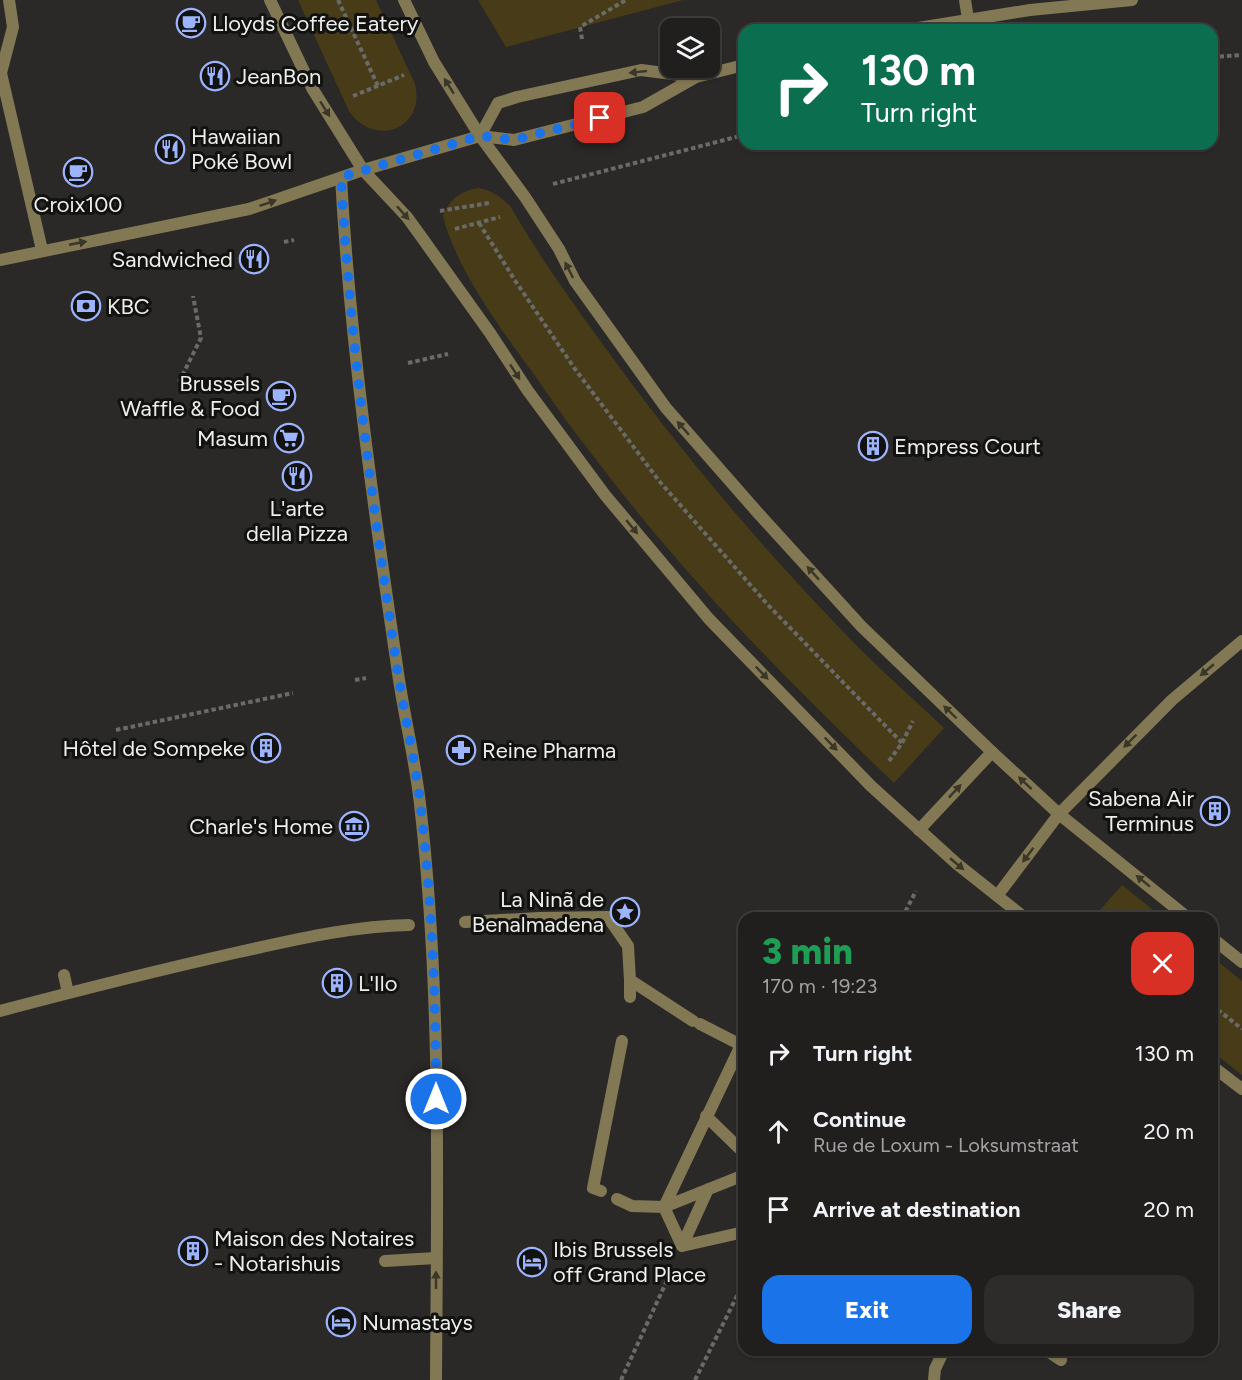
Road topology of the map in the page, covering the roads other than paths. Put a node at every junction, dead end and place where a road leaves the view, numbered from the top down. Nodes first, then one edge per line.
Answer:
1 (9, 0) edge
2 (270, 0) edge
3 (404, 0) edge
4 (965, 0) edge
5 (1132, 0) edge
6 (969, 19) junction
7 (940, 24) edge
8 (738, 67) edge
9 (660, 72) edge
10 (720, 72) edge
11 (694, 78) edge
12 (480, 136) junction
13 (363, 170) junction
14 (341, 177) junction
15 (42, 250) junction
16 (0, 260) edge
17 (1242, 641) edge
18 (992, 752) junction
19 (1059, 814) junction
20 (919, 830) junction
21 (997, 896) junction
22 (1017, 912) edge
23 (1181, 912) edge
24 (465, 922) dead end
25 (409, 925) dead end
26 (1218, 943) edge
27 (1242, 962) edge
28 (64, 975) dead end
29 (630, 980) junction
30 (68, 993) junction
31 (630, 998) dead end
32 (0, 1011) edge
33 (622, 1041) dead end
34 (738, 1044) edge
35 (738, 1055) edge
36 (1218, 1071) edge
37 (1242, 1089) edge
38 (706, 1116) junction
39 (738, 1147) edge
40 (738, 1177) edge
41 (708, 1189) junction
42 (601, 1191) dead end
43 (617, 1199) dead end
44 (664, 1207) junction
45 (738, 1233) edge
46 (682, 1246) junction
47 (436, 1258) junction
48 (385, 1261) dead end
49 (941, 1356) edge
50 (1055, 1356) edge
51 (1061, 1360) dead end
52 (435, 1380) edge
53 (934, 1380) edge

1 - 15 street
2 -> 13 street
12 -> 3 street
4 - 6 street
5 - 6 street
6 - 7 street
8 - 10 street
9 -> 12 street
11 - 12 street
12 - 13 street
18 -> 12 street
13 - 14 street
13 -> 20 street
15 -> 14 street
14 - 47 street
15 - 16 street
17 -> 19 street
19 -> 18 street
20 -> 18 street
19 -> 21 street
23 -> 19 street
20 -> 21 street
21 - 22 street
24 - 29 street
25 - 30 street
26 - 27 street
28 - 30 street
29 - 31 street
29 - 34 street
30 - 32 street
33 - 42 street
35 - 38 street
36 - 37 street
38 - 39 street
38 - 44 street
40 - 41 street
41 - 44 street
41 - 46 street
43 - 44 street
44 - 46 street
45 - 46 street
47 - 48 street
52 -> 47 street
49 - 53 street
50 - 51 street

